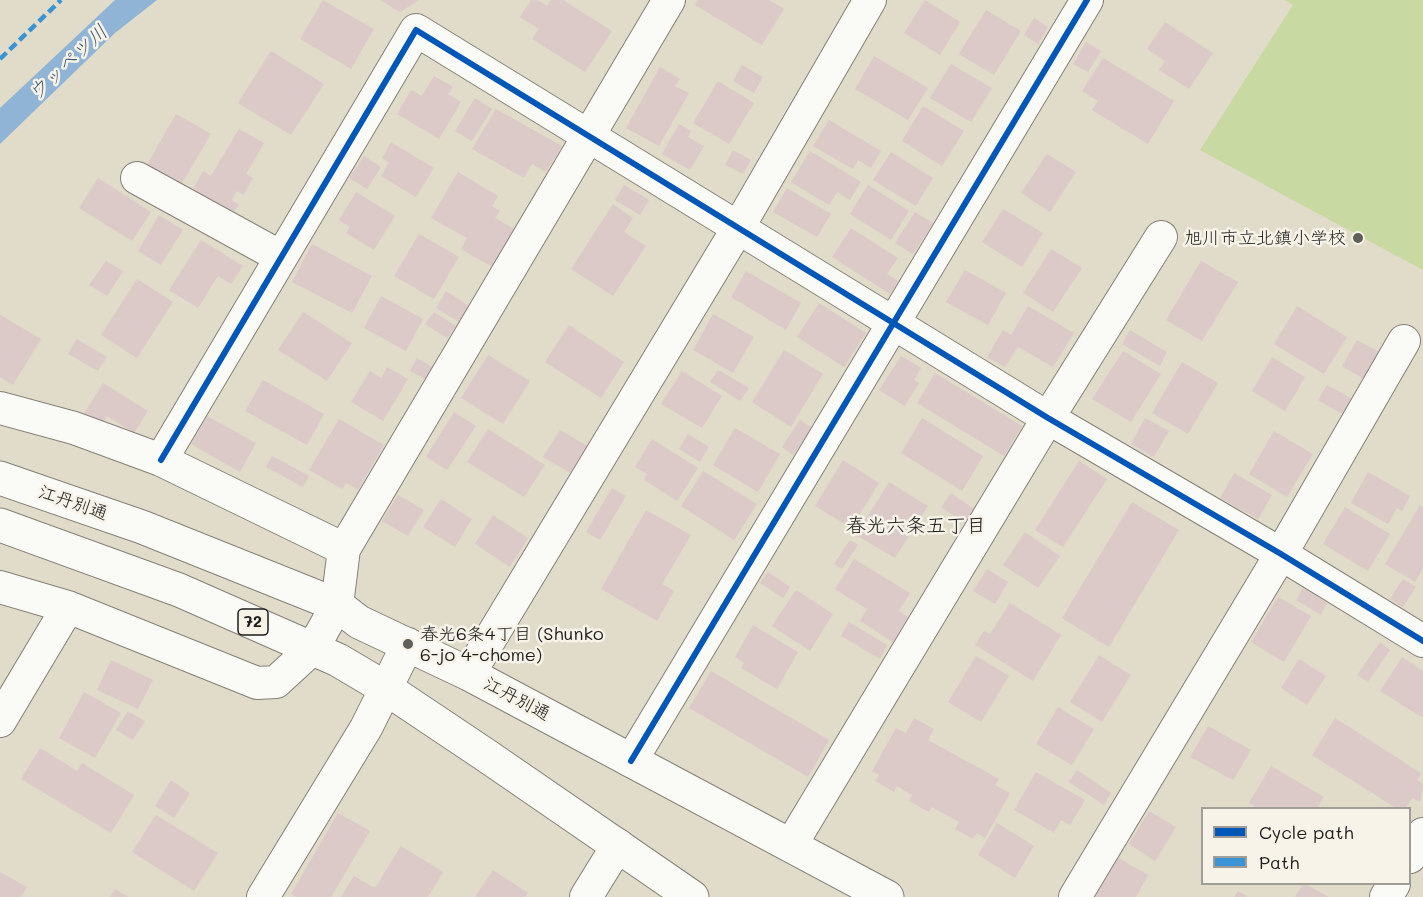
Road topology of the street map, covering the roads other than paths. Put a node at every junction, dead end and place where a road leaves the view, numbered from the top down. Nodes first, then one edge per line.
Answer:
1 (669, 0) edge
2 (870, 0) edge
3 (1087, 0) edge
4 (587, 136) junction
5 (137, 178) dead end
6 (738, 228) junction
7 (1161, 237) dead end
8 (281, 257) junction
9 (895, 322) junction
10 (1404, 341) dead end
11 (0, 408) edge
12 (1048, 418) junction
13 (161, 460) junction
14 (0, 478) edge
15 (0, 525) edge
16 (344, 549) junction
17 (1281, 554) junction
18 (0, 587) edge
19 (337, 605) junction
20 (68, 607) junction
21 (1423, 641) edge
22 (408, 644) junction
23 (313, 648) junction
24 (469, 674) junction
25 (387, 689) junction
26 (0, 721) edge
27 (632, 760) junction
28 (1423, 834) edge
29 (618, 845) junction
30 (791, 845) junction
31 (1411, 855) edge
32 (263, 897) edge
33 (586, 897) edge
34 (692, 897) edge
35 (887, 897) edge
36 (1075, 897) edge

1 - 4 street
2 - 6 street
3 - 9 street
4 - 6 street
4 - 8 street
4 - 16 street
5 - 8 street
6 - 9 street
6 - 24 street
7 - 12 street
8 - 13 street
9 - 12 street
9 - 27 street
10 - 17 street
11 - 13 street
12 - 17 street
12 - 30 street
13 - 16 street
14 - 19 main road, 江丹別通
15 - 23 main road, 72
16 - 19 street
17 - 21 street
17 - 36 street
18 - 20 street
19 - 22 main road, 江丹別通
19 - 23 street
20 - 23 street
20 - 26 street
22 - 24 main road, 江丹別通
22 - 25 street
23 - 25 main road, 72
24 - 27 main road, 江丹別通
25 - 29 main road, 72
25 - 32 street
27 - 30 main road, 江丹別通
28 - 31 street
29 - 33 street
29 - 34 main road, 72
30 - 35 main road, 江丹別通

